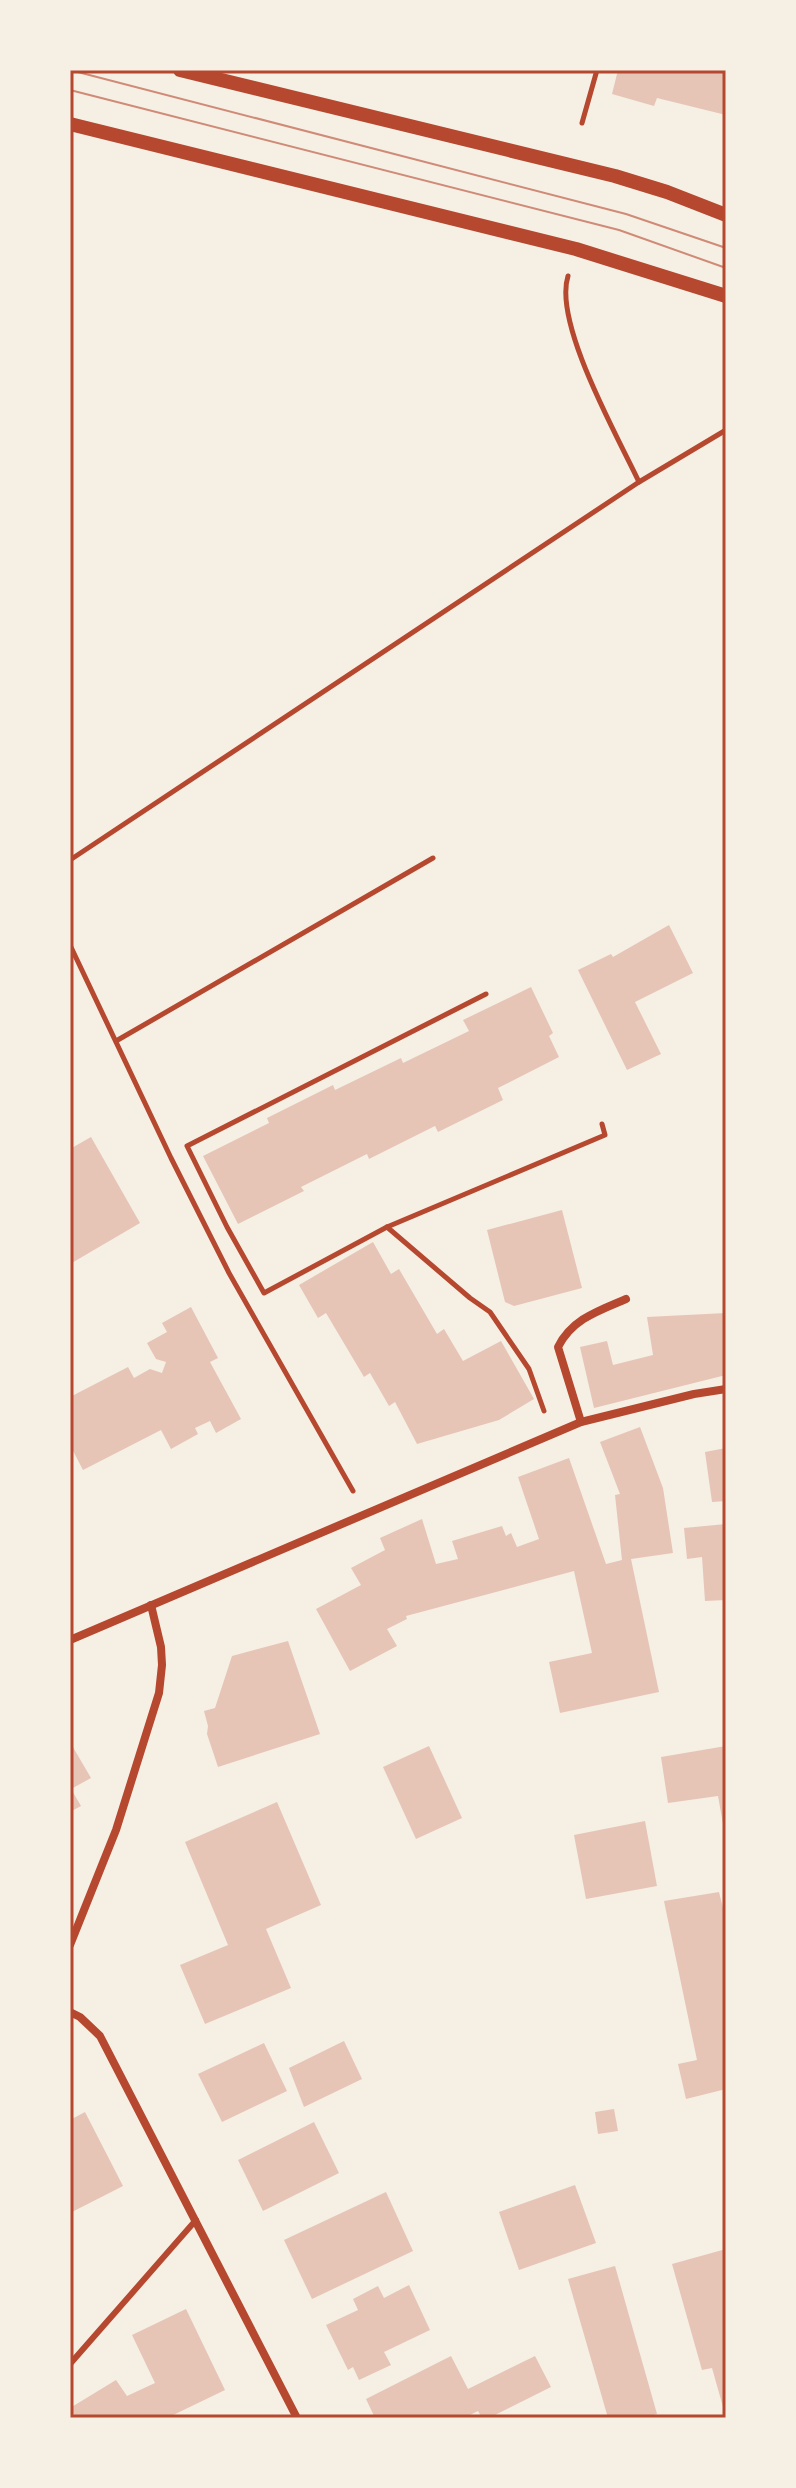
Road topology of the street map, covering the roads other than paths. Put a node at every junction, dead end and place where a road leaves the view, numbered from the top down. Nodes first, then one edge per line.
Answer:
1 (180, 70) edge
2 (70, 124) edge
3 (726, 215) edge
4 (726, 296) edge
5 (626, 1299) dead end
6 (726, 1389) edge
7 (581, 1422) junction
8 (151, 1605) junction
9 (70, 1640) edge
10 (70, 1945) edge
11 (70, 2012) edge
12 (196, 2220) junction
13 (70, 2364) edge
14 (295, 2414) edge
15 (285, 2418) edge

1 - 3 street
2 - 4 street
5 - 7 street
6 - 7 street
7 - 8 street
8 - 9 street
8 - 10 street
11 - 12 street
12 - 13 lane
12 - 14 street
14 - 15 lane

